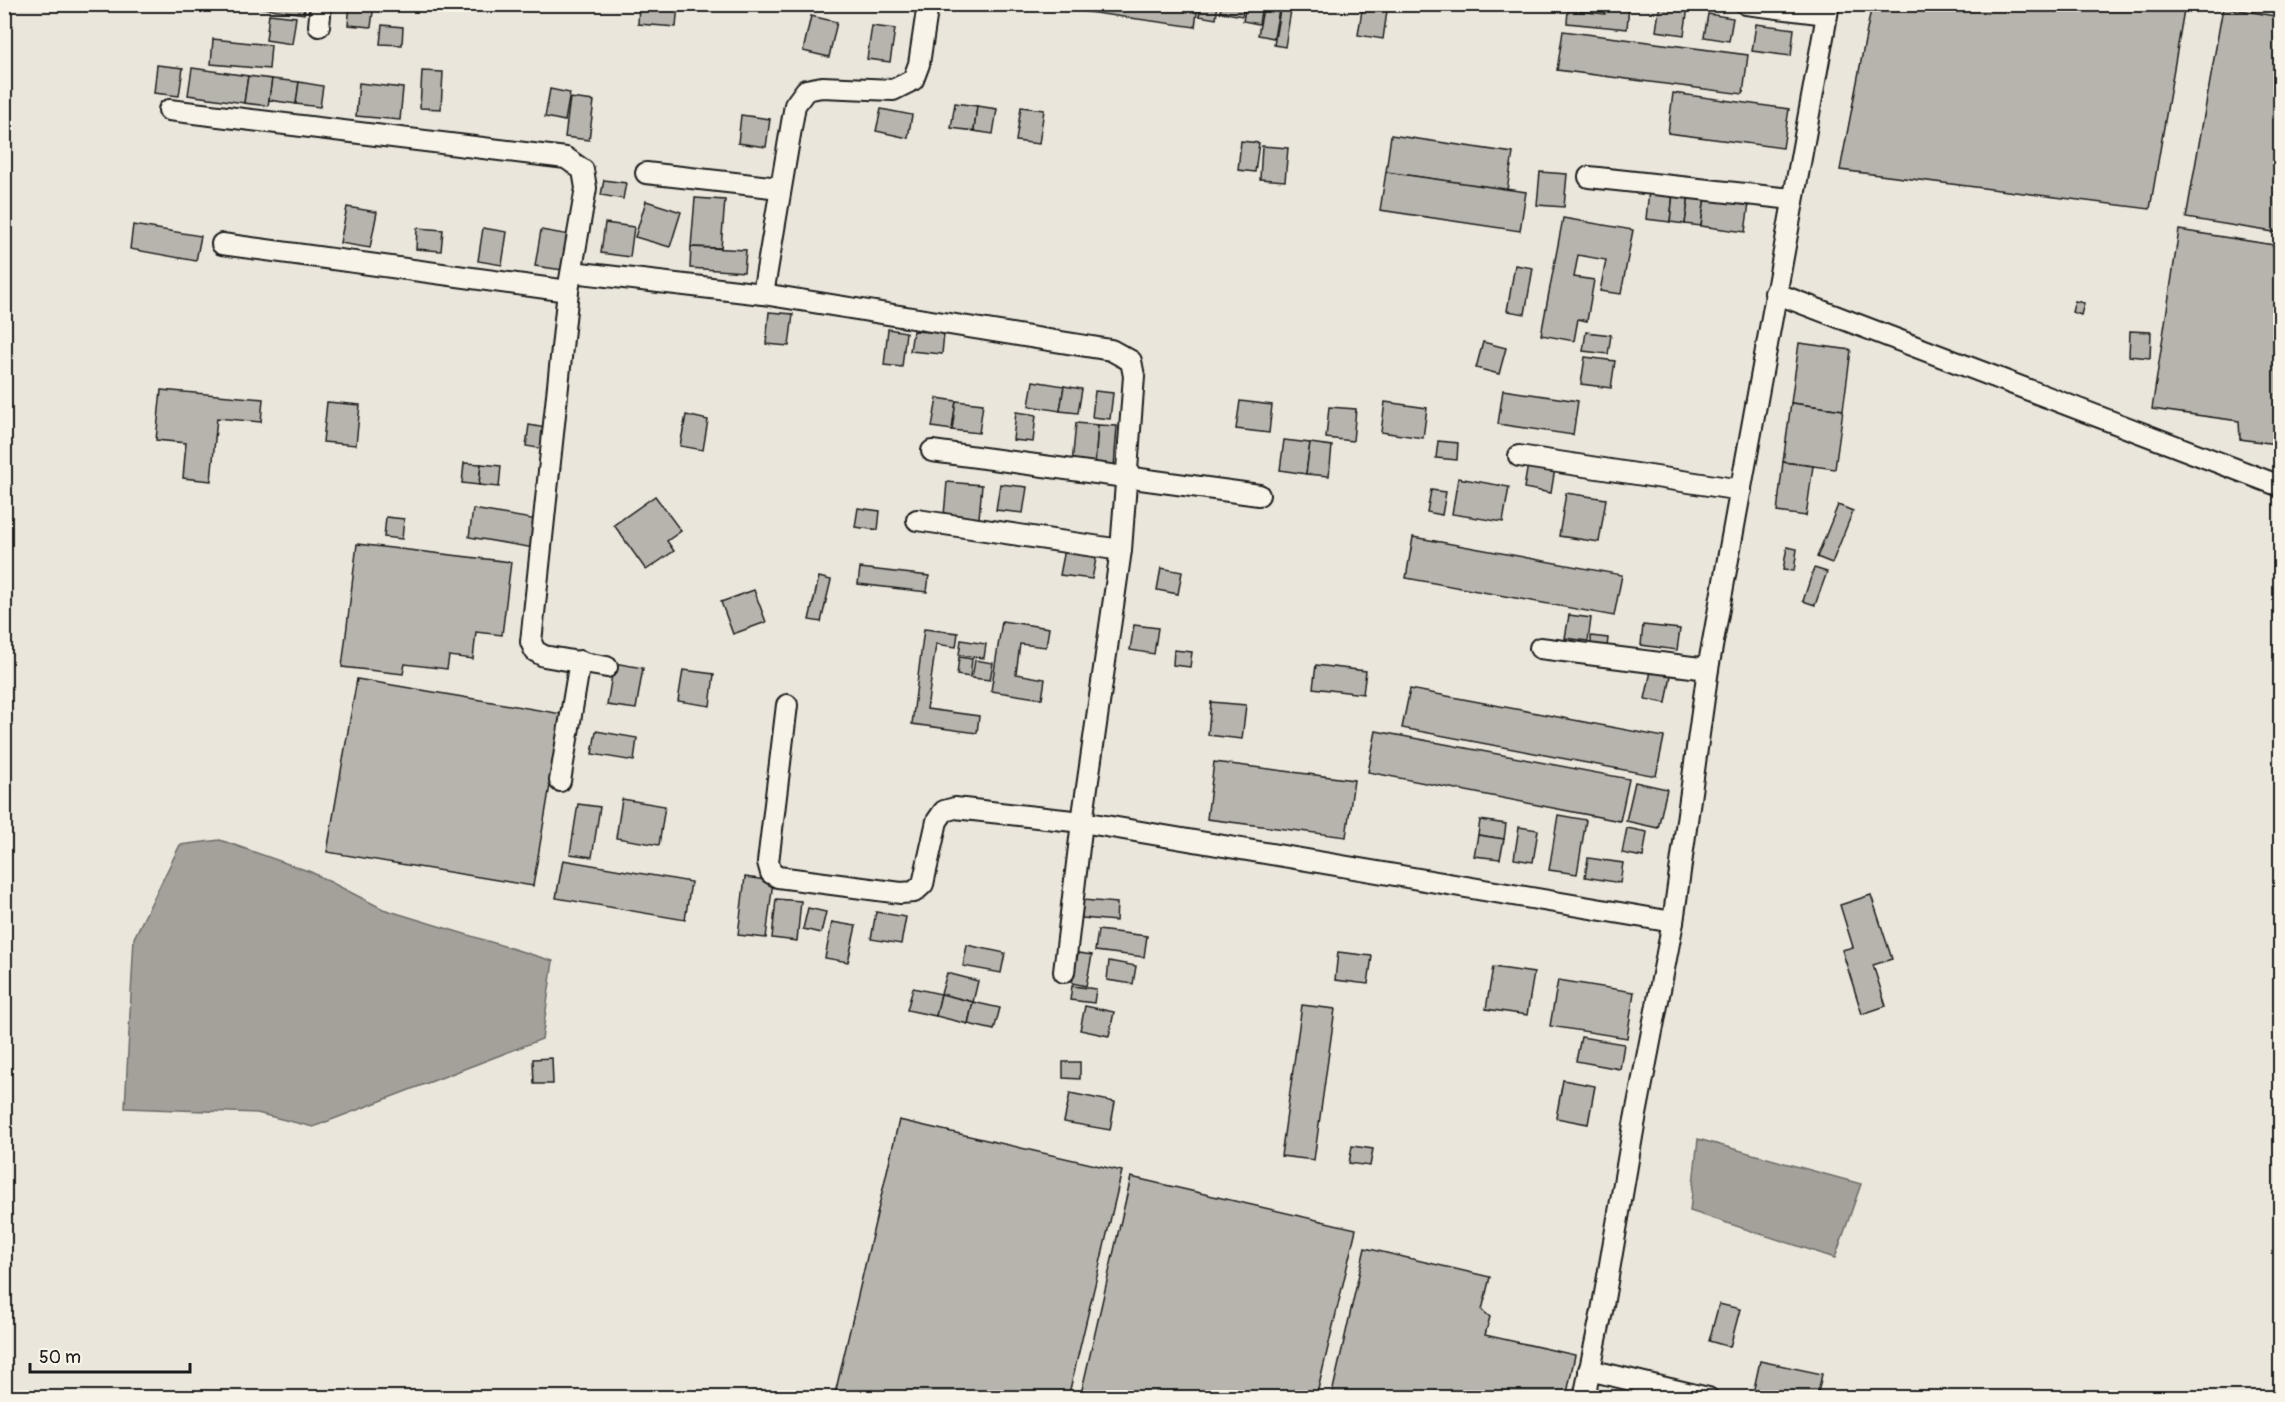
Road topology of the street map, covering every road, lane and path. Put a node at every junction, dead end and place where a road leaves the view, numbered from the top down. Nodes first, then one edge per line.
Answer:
1 (321, 4) edge
2 (928, 4) edge
3 (1746, 4) edge
4 (1828, 9) edge
5 (319, 26) dead end
6 (169, 110) dead end
7 (645, 173) dead end
8 (1589, 177) dead end
9 (780, 188) junction
10 (1792, 199) junction
11 (222, 244) dead end
12 (572, 272) junction
13 (568, 291) junction
14 (1775, 293) junction
15 (764, 294) junction
16 (932, 451) dead end
17 (1520, 456) dead end
18 (1128, 477) junction
19 (2280, 486) edge
20 (1741, 490) junction
21 (1259, 495) dead end
22 (916, 519) dead end
23 (1121, 550) junction
24 (1540, 648) dead end
25 (580, 661) junction
26 (608, 667) dead end
27 (1708, 669) junction
28 (787, 705) dead end
29 (560, 781) dead end
30 (1082, 822) junction
31 (1673, 922) junction
32 (1064, 972) dead end
33 (1589, 1370) junction
34 (1584, 1398) edge
35 (1708, 1398) edge

1 - 5 street
2 - 9 street
3 - 4 street
4 - 10 street
6 - 12 street
7 - 9 street
8 - 10 street
9 - 15 street
10 - 14 street
11 - 13 street
12 - 13 street
12 - 15 street
13 - 25 street
14 - 19 street
14 - 20 street
15 - 18 street
16 - 18 street
17 - 20 street
18 - 21 street
18 - 23 street
20 - 27 street
22 - 23 street
23 - 30 street
24 - 27 street
25 - 26 street
25 - 29 street
27 - 31 street
28 - 30 street
30 - 31 street
30 - 32 street
31 - 33 street
33 - 34 street
33 - 35 street

